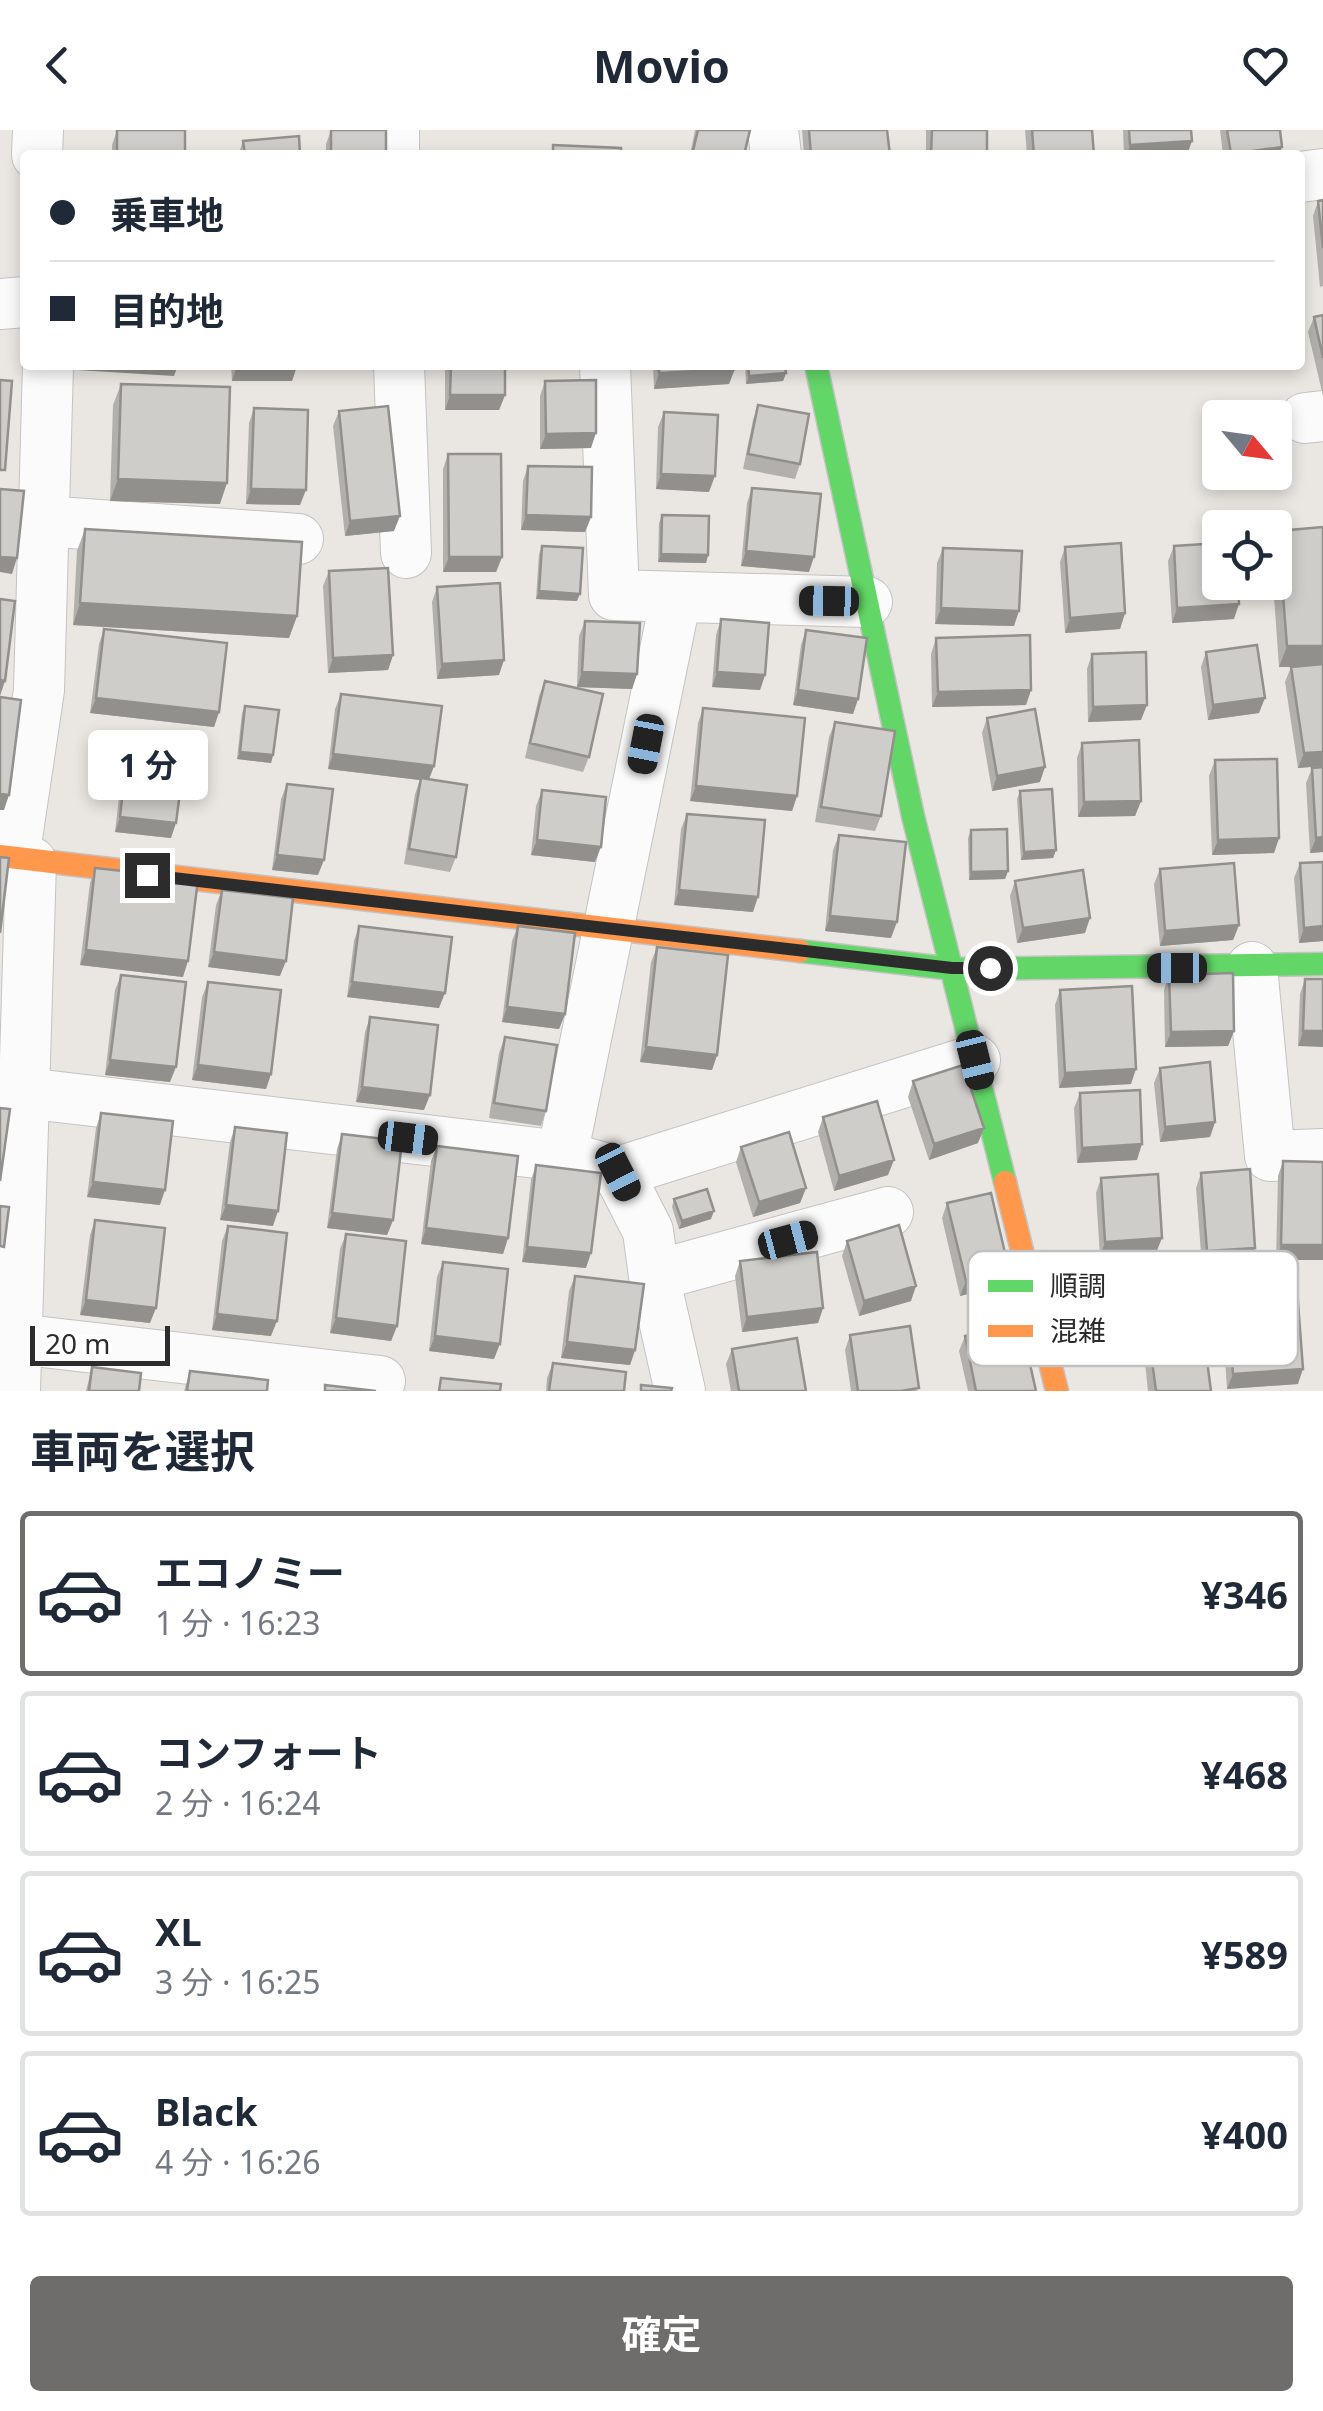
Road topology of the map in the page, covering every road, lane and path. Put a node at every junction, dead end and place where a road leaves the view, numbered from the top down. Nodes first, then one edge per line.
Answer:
1 (48, 370) edge
2 (399, 370) edge
3 (605, 370) edge
4 (817, 370) edge
5 (44, 521) junction
6 (298, 539) edge
7 (406, 552) dead end
8 (676, 597) junction
9 (867, 602) junction
10 (15, 859) edge
11 (610, 928) junction
12 (1323, 964) edge
13 (1252, 967) junction
14 (952, 968) junction
15 (975, 1060) junction
16 (12, 1091) edge
17 (1323, 1154) edge
18 (562, 1156) junction
19 (618, 1172) junction
20 (888, 1212) dead end
21 (1022, 1251) edge
22 (654, 1276) junction
23 (12, 1310) edge
24 (1050, 1366) edge
25 (380, 1381) dead end
26 (16, 1391) edge
27 (680, 1391) edge
28 (1056, 1391) edge

1 - 5 street
2 - 7 street
3 - 8 street
4 - 9 street
5 - 6 street
5 - 10 street
8 - 9 street
8 - 11 street
9 - 14 street
10 - 11 street
10 - 16 street
11 - 14 street
11 - 18 street
12 - 13 street
13 - 14 street
13 - 17 street
14 - 15 street
15 - 19 street
15 - 21 street
16 - 18 street
16 - 23 street
18 - 19 street
19 - 22 street
20 - 22 street
22 - 27 street
23 - 25 street
23 - 26 street
24 - 28 street

